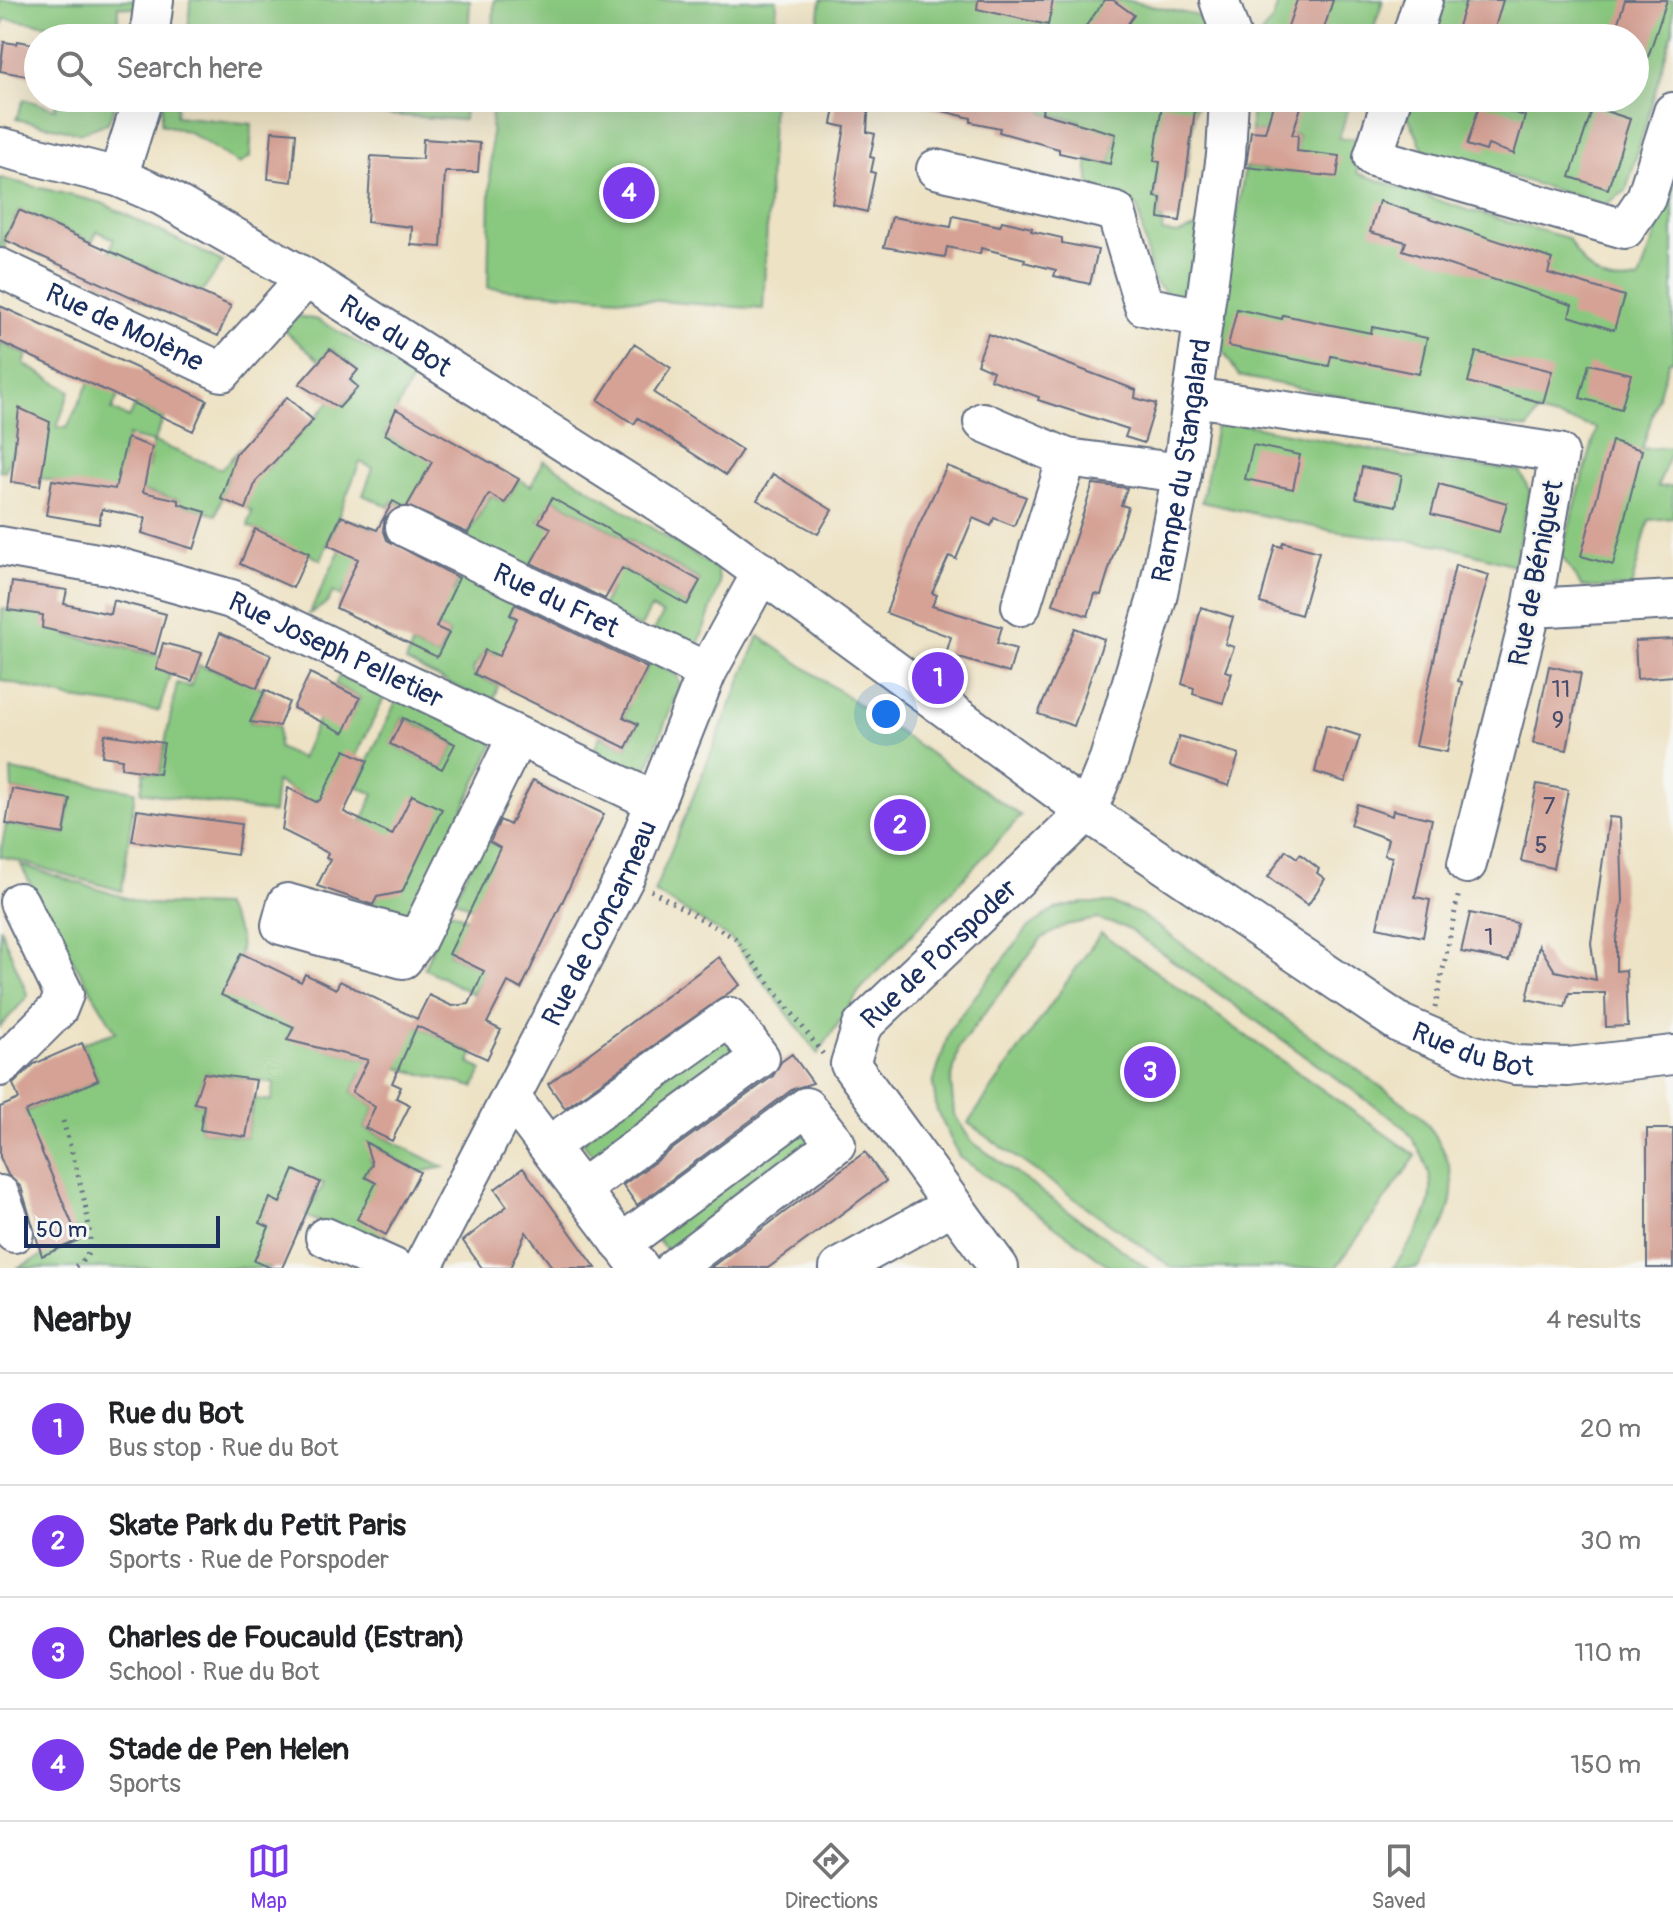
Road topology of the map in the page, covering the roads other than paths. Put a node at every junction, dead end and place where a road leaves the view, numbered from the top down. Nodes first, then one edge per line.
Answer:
1 (154, 0) edge
2 (1219, 0) edge
3 (1423, 0) edge
4 (151, 24) edge
5 (1227, 24) edge
6 (1415, 24) edge
7 (139, 112) edge
8 (1228, 112) edge
9 (1387, 112) edge
10 (1673, 112) edge
11 (0, 147) edge
12 (936, 169) dead end
13 (118, 177) junction
14 (0, 268) edge
15 (306, 278) junction
16 (1204, 318) junction
17 (1194, 397) junction
18 (983, 422) dead end
19 (1067, 458) junction
20 (1182, 473) junction
21 (405, 527) dead end
22 (0, 546) edge
23 (762, 572) junction
24 (1673, 600) edge
25 (1021, 606) dead end
26 (1532, 608) junction
27 (707, 672) junction
28 (517, 737) junction
29 (656, 802) junction
30 (1087, 812) junction
31 (1467, 864) road end
32 (19, 902) dead end
33 (417, 940) dead end
34 (1673, 1055) edge
35 (0, 1067) edge
36 (512, 1099) junction
37 (549, 1146) junction
38 (581, 1189) junction
39 (0, 1195) edge
40 (951, 1206) junction
41 (14, 1233) dead end
42 (325, 1237) dead end
43 (631, 1256) edge
44 (394, 1268) edge
45 (422, 1268) edge
46 (674, 1268) edge
47 (839, 1268) edge
48 (999, 1268) edge

1 - 4 street
2 - 5 street
3 - 6 street
7 - 13 street
8 - 16 street, Rampe du Stangalard
9 - 10 street
11 - 13 street, Rue du Bot
12 - 16 street
13 - 15 street, Rue du Bot
14 - 15 street, Rue de Molène
15 - 23 street, Rue du Bot
16 - 17 street, Rampe du Stangalard
17 - 20 street, Rampe du Stangalard
17 - 26 street, Rue de Béniguet
18 - 19 street
19 - 20 street
19 - 25 street
20 - 30 street, Rampe du Stangalard
21 - 27 street, Rue du Fret
22 - 28 street, Rue Joseph Pelletier
23 - 27 street, Rue de Concarneau
23 - 30 street, Rue du Bot
24 - 26 street
26 - 31 street, Rue de Béniguet
27 - 29 street, Rue de Concarneau
28 - 29 street, Rue Joseph Pelletier
28 - 33 street
29 - 36 street, Rue de Concarneau
30 - 34 street, Rue du Bot
30 - 40 street, Rue de Porspoder
32 - 35 street
36 - 37 street
36 - 45 street, Rue de Concarneau
37 - 38 street
37 - 38 street
38 - 43 street
39 - 41 street
40 - 47 street
40 - 48 street, Rue de Porspoder
42 - 44 street
43 - 46 street

